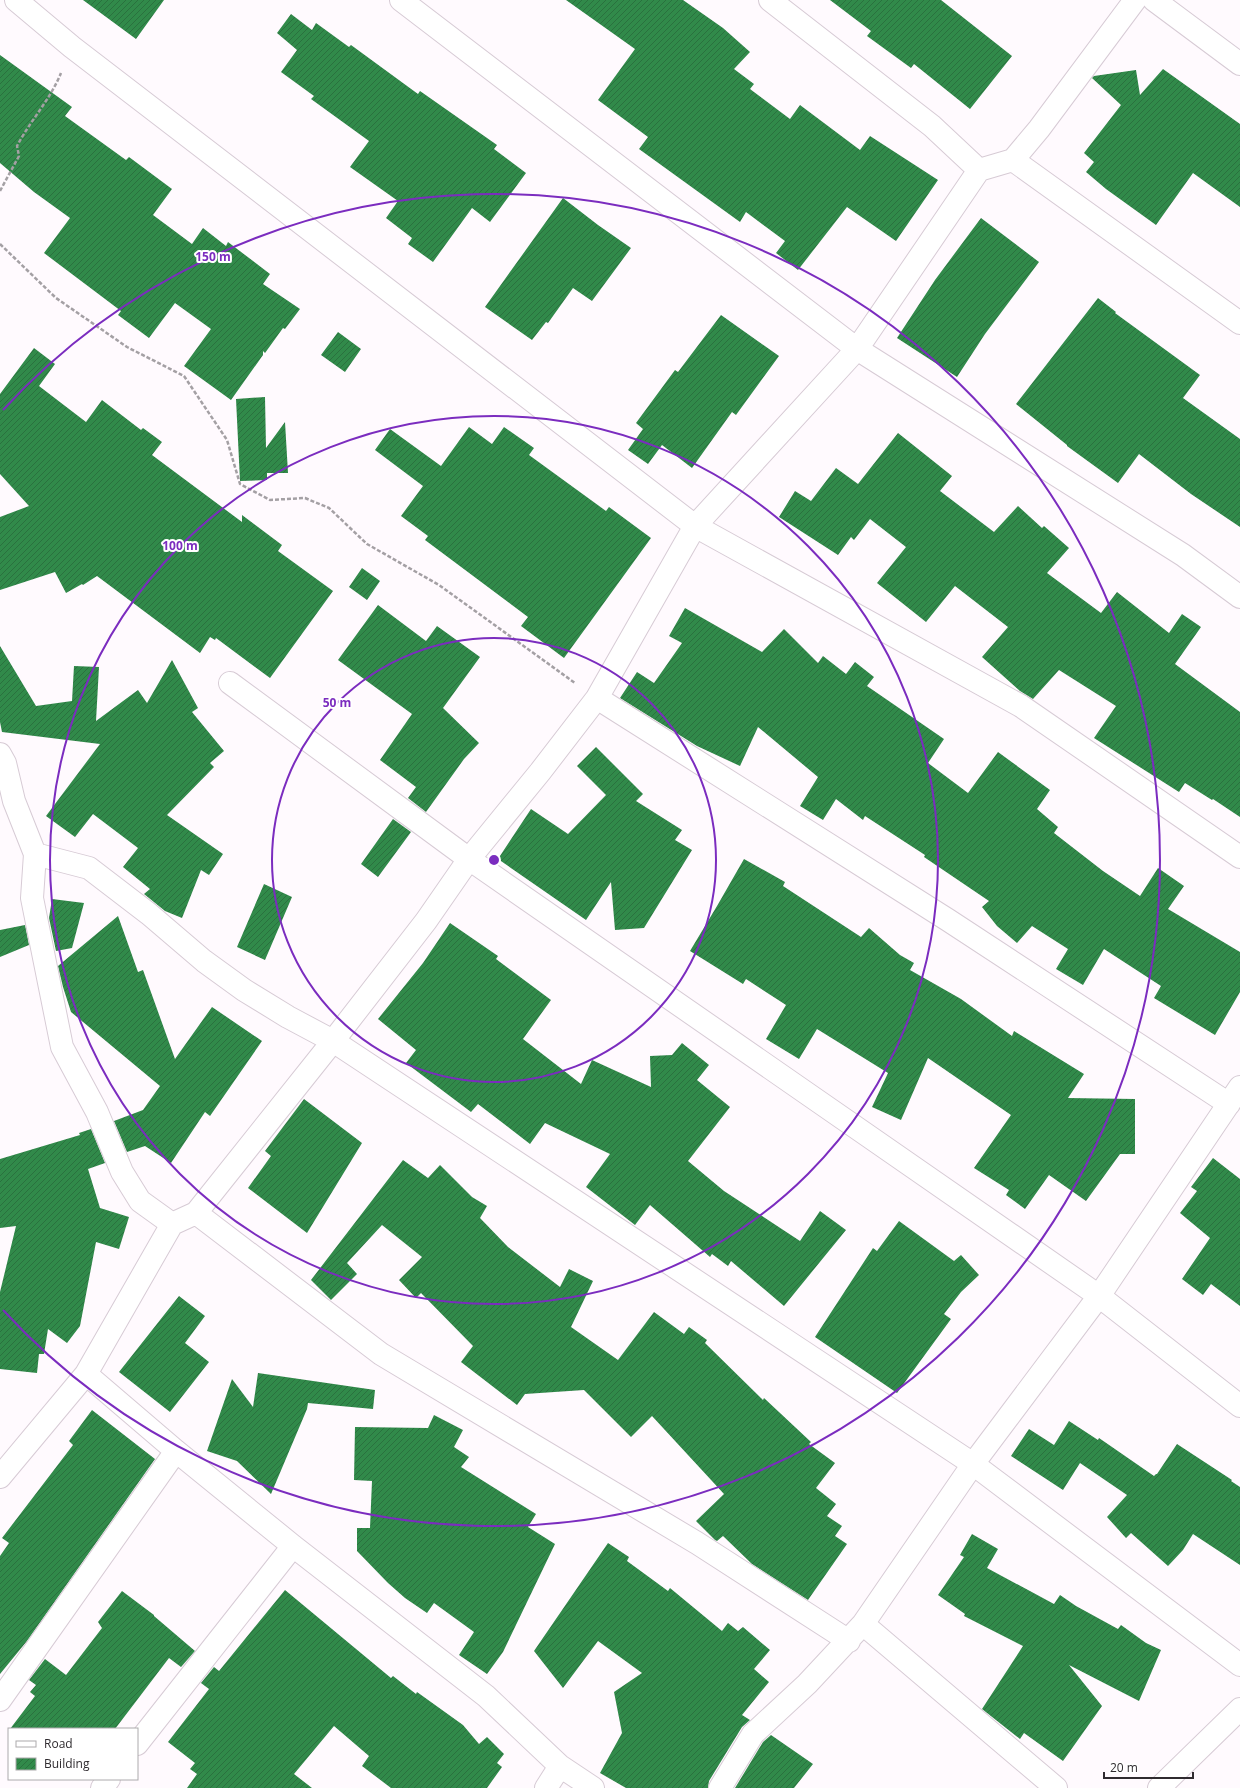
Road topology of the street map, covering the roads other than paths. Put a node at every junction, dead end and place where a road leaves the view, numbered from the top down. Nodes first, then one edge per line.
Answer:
1 (16, 0) edge
2 (401, 0) edge
3 (770, 0) edge
4 (1135, 0) edge
5 (1154, 0) edge
6 (1240, 64) edge
7 (1013, 160) junction
8 (979, 170) junction
9 (1240, 323) edge
10 (857, 349) junction
11 (695, 526) junction
12 (1240, 597) edge
13 (230, 683) dead end
14 (597, 698) junction
15 (0, 754) edge
16 (35, 854) junction
17 (469, 858) junction
18 (1240, 858) edge
19 (333, 1041) junction
20 (1234, 1095) edge
21 (196, 1212) junction
22 (172, 1224) junction
23 (1099, 1296) junction
24 (86, 1374) junction
25 (1240, 1406) edge
26 (176, 1451) junction
27 (973, 1464) junction
28 (0, 1478) edge
29 (293, 1546) junction
30 (863, 1624) junction
31 (849, 1641) junction
32 (1240, 1665) edge
33 (0, 1700) edge
34 (1240, 1709) edge
35 (138, 1743) edge
36 (560, 1766) junction
37 (108, 1780) edge
38 (102, 1788) edge
39 (546, 1788) edge
40 (593, 1788) edge
41 (720, 1788) edge
42 (1056, 1788) edge
43 (1159, 1788) edge

1 - 11 street
2 - 10 street
3 - 8 street
4 - 7 street
5 - 6 street
7 - 8 street
7 - 9 street
8 - 10 street
10 - 11 street
10 - 12 street
11 - 14 street
11 - 18 street
13 - 17 street
14 - 17 street
14 - 20 street
15 - 16 street
16 - 19 street
16 - 22 street
17 - 19 street
17 - 23 street
19 - 21 street
19 - 27 street
20 - 23 street
21 - 22 street
21 - 31 street
22 - 24 street
23 - 25 street
23 - 27 street
24 - 26 street
24 - 28 street
26 - 29 street
26 - 33 street
27 - 30 street
27 - 32 street
29 - 35 street
29 - 36 street
30 - 31 street
30 - 42 street
31 - 41 street
34 - 43 street
36 - 39 street
36 - 40 street
37 - 38 street

